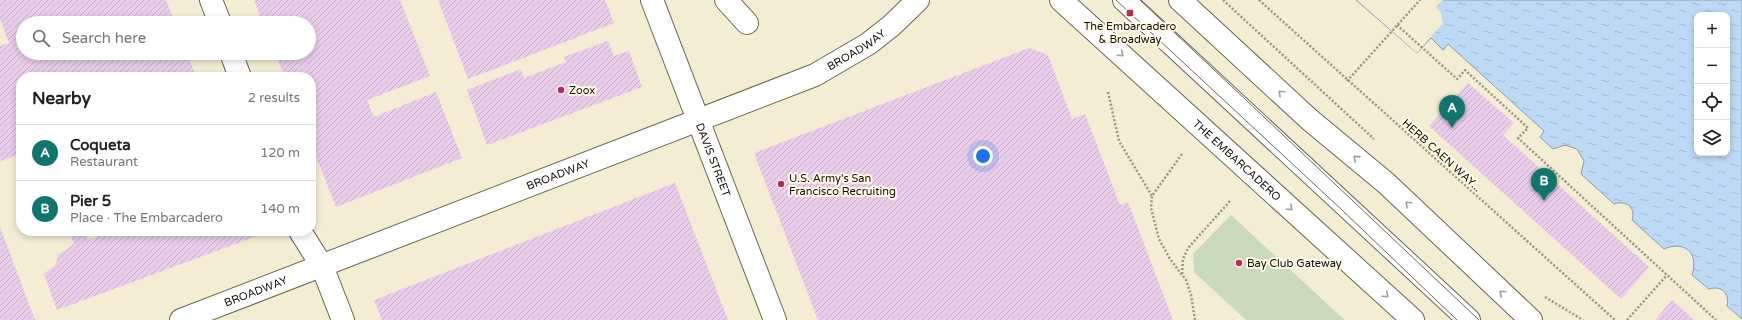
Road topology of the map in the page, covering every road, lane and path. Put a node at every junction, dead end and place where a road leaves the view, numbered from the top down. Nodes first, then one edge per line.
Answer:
1 (211, 0) edge
2 (652, 0) edge
3 (726, 0) edge
4 (918, 0) edge
5 (1061, 0) edge
6 (1124, 0) edge
7 (1180, 0) edge
8 (1259, 0) edge
9 (1420, 0) edge
10 (217, 16) edge
11 (747, 23) dead end
12 (1397, 25) junction
13 (234, 60) edge
14 (238, 72) edge
15 (1347, 81) junction
16 (1108, 92) dead end
17 (698, 120) junction
18 (1182, 154) dead end
19 (1152, 196) junction
20 (1231, 200) dead end
21 (303, 236) edge
22 (322, 266) junction
23 (1182, 275) junction
24 (1668, 275) junction
25 (181, 320) edge
26 (343, 320) edge
27 (775, 320) edge
28 (1195, 320) edge
29 (1413, 320) edge
30 (1469, 320) edge
31 (1531, 320) edge
32 (1615, 320) edge
33 (1627, 320) edge
34 (1716, 320) edge

1 - 10 main road
2 - 17 main road, DAVIS STREET
3 - 11 main road
4 - 17 main road, BROADWAY
5 -> 29 main road, THE EMBARCADERO
6 - 30 main road
31 -> 7 main road
8 - 15 path, HERB CAEN WAY...
9 - 12 path
12 - 15 path
12 - 24 path
13 - 14 main road
15 - 32 path, HERB CAEN WAY...
16 - 19 path
17 - 22 main road, BROADWAY
17 - 27 main road, DAVIS STREET
18 - 19 path
19 - 23 path
20 - 23 path
21 - 22 main road
22 - 25 main road, BROADWAY
22 - 26 main road
23 - 28 path
24 - 33 path
24 - 34 path

